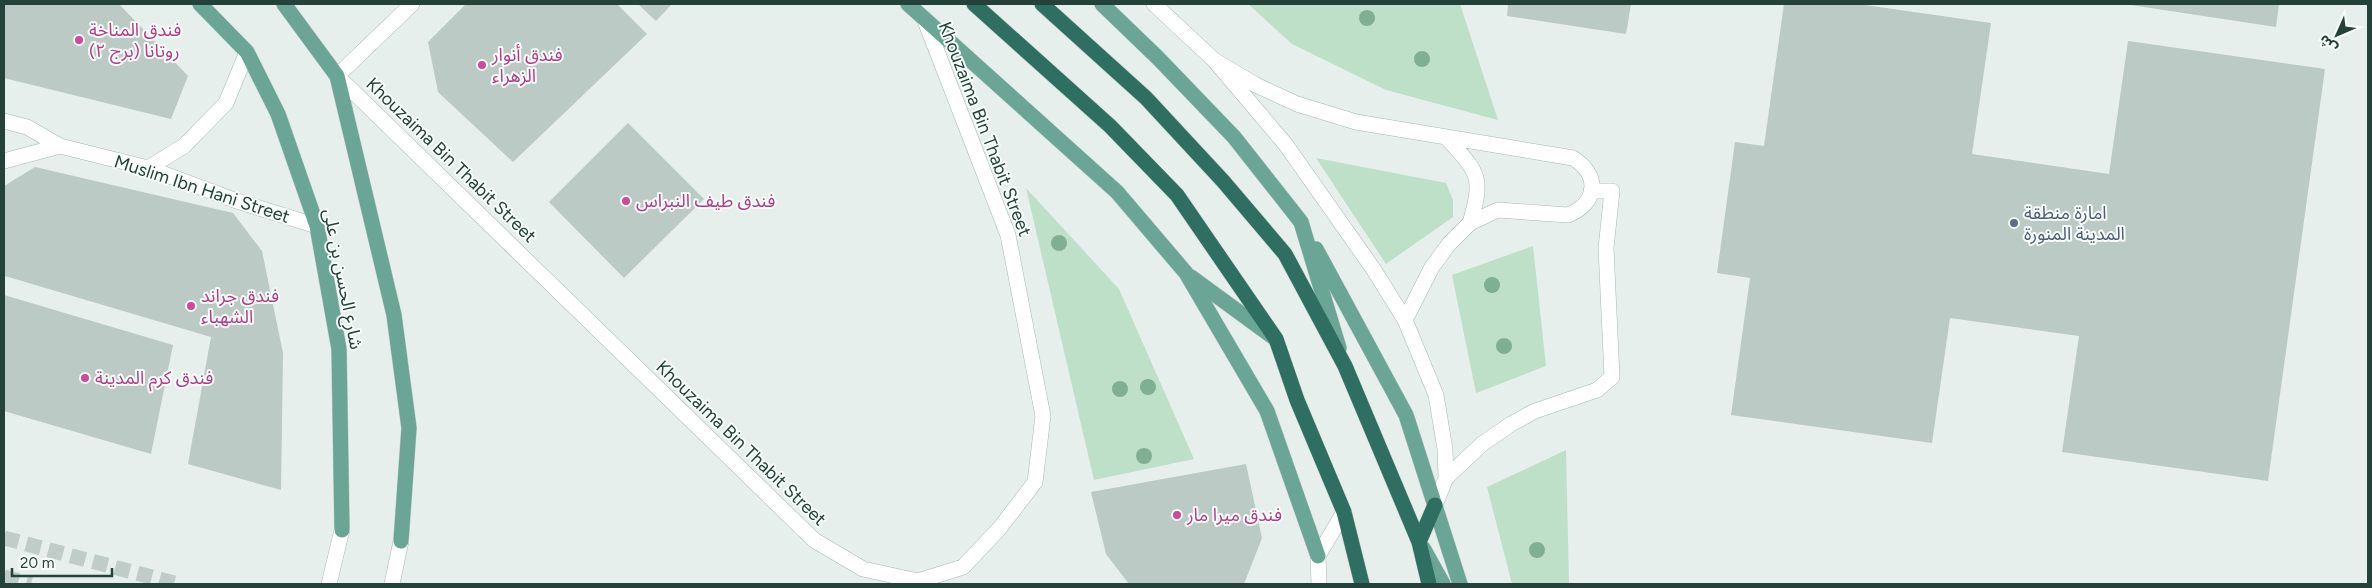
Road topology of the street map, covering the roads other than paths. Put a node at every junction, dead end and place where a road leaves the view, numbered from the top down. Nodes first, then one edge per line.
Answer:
1 (200, 4) edge
2 (284, 4) edge
3 (412, 4) edge
4 (908, 4) edge
5 (974, 4) edge
6 (1042, 4) edge
7 (1102, 4) edge
8 (1154, 4) edge
9 (924, 18) junction
10 (247, 52) junction
11 (1214, 60) junction
12 (337, 76) junction
13 (4, 121) edge
14 (1446, 137) junction
15 (60, 146) junction
16 (4, 161) edge
17 (148, 168) junction
18 (1592, 191) junction
19 (1301, 222) junction
20 (1470, 223) junction
21 (317, 226) junction
22 (1186, 273) junction
23 (1405, 320) junction
24 (1276, 339) junction
25 (1345, 366) junction
26 (1446, 478) junction
27 (1435, 505) junction
28 (1344, 512) junction
29 (342, 530) joint
30 (401, 541) joint
31 (1419, 542) junction
32 (1318, 556) junction
33 (329, 584) edge
34 (392, 584) edge
35 (1309, 584) edge
36 (1319, 584) edge
37 (1362, 584) edge
38 (1429, 584) edge
39 (1443, 584) edge
40 (1460, 584) edge

1 - 10 main road
2 - 12 main road, Khouzaima Bin Thabit Street
3 - 12 street
4 - 9 main road
5 - 24 highway
6 - 25 highway
7 - 19 main road
8 - 11 street
9 - 12 street, Khouzaima Bin Thabit Street
9 - 22 main road
10 - 17 street
10 - 21 main road, شارع الحسن بن على
11 - 14 street
11 - 23 street
12 - 30 main road
13 - 15 street, Muslim Ibn Hani Street
14 - 18 street
14 - 20 street
15 - 16 street
15 - 17 street, Muslim Ibn Hani Street
17 - 21 street, Muslim Ibn Hani Street
18 - 20 street
18 - 26 street
19 - 25 main road
19 - 27 main road
20 - 23 street
21 - 29 main road, شارع الحسن بن على
22 - 24 main road
22 - 32 main road
23 - 26 street
24 - 28 highway
25 - 31 highway
26 - 27 street
27 - 31 highway
27 - 40 main road
28 - 32 street
28 - 37 highway
29 - 33 street, شارع الحسن بن على
30 - 34 street
31 - 38 highway
31 - 39 main road
32 - 35 street
32 - 36 street

